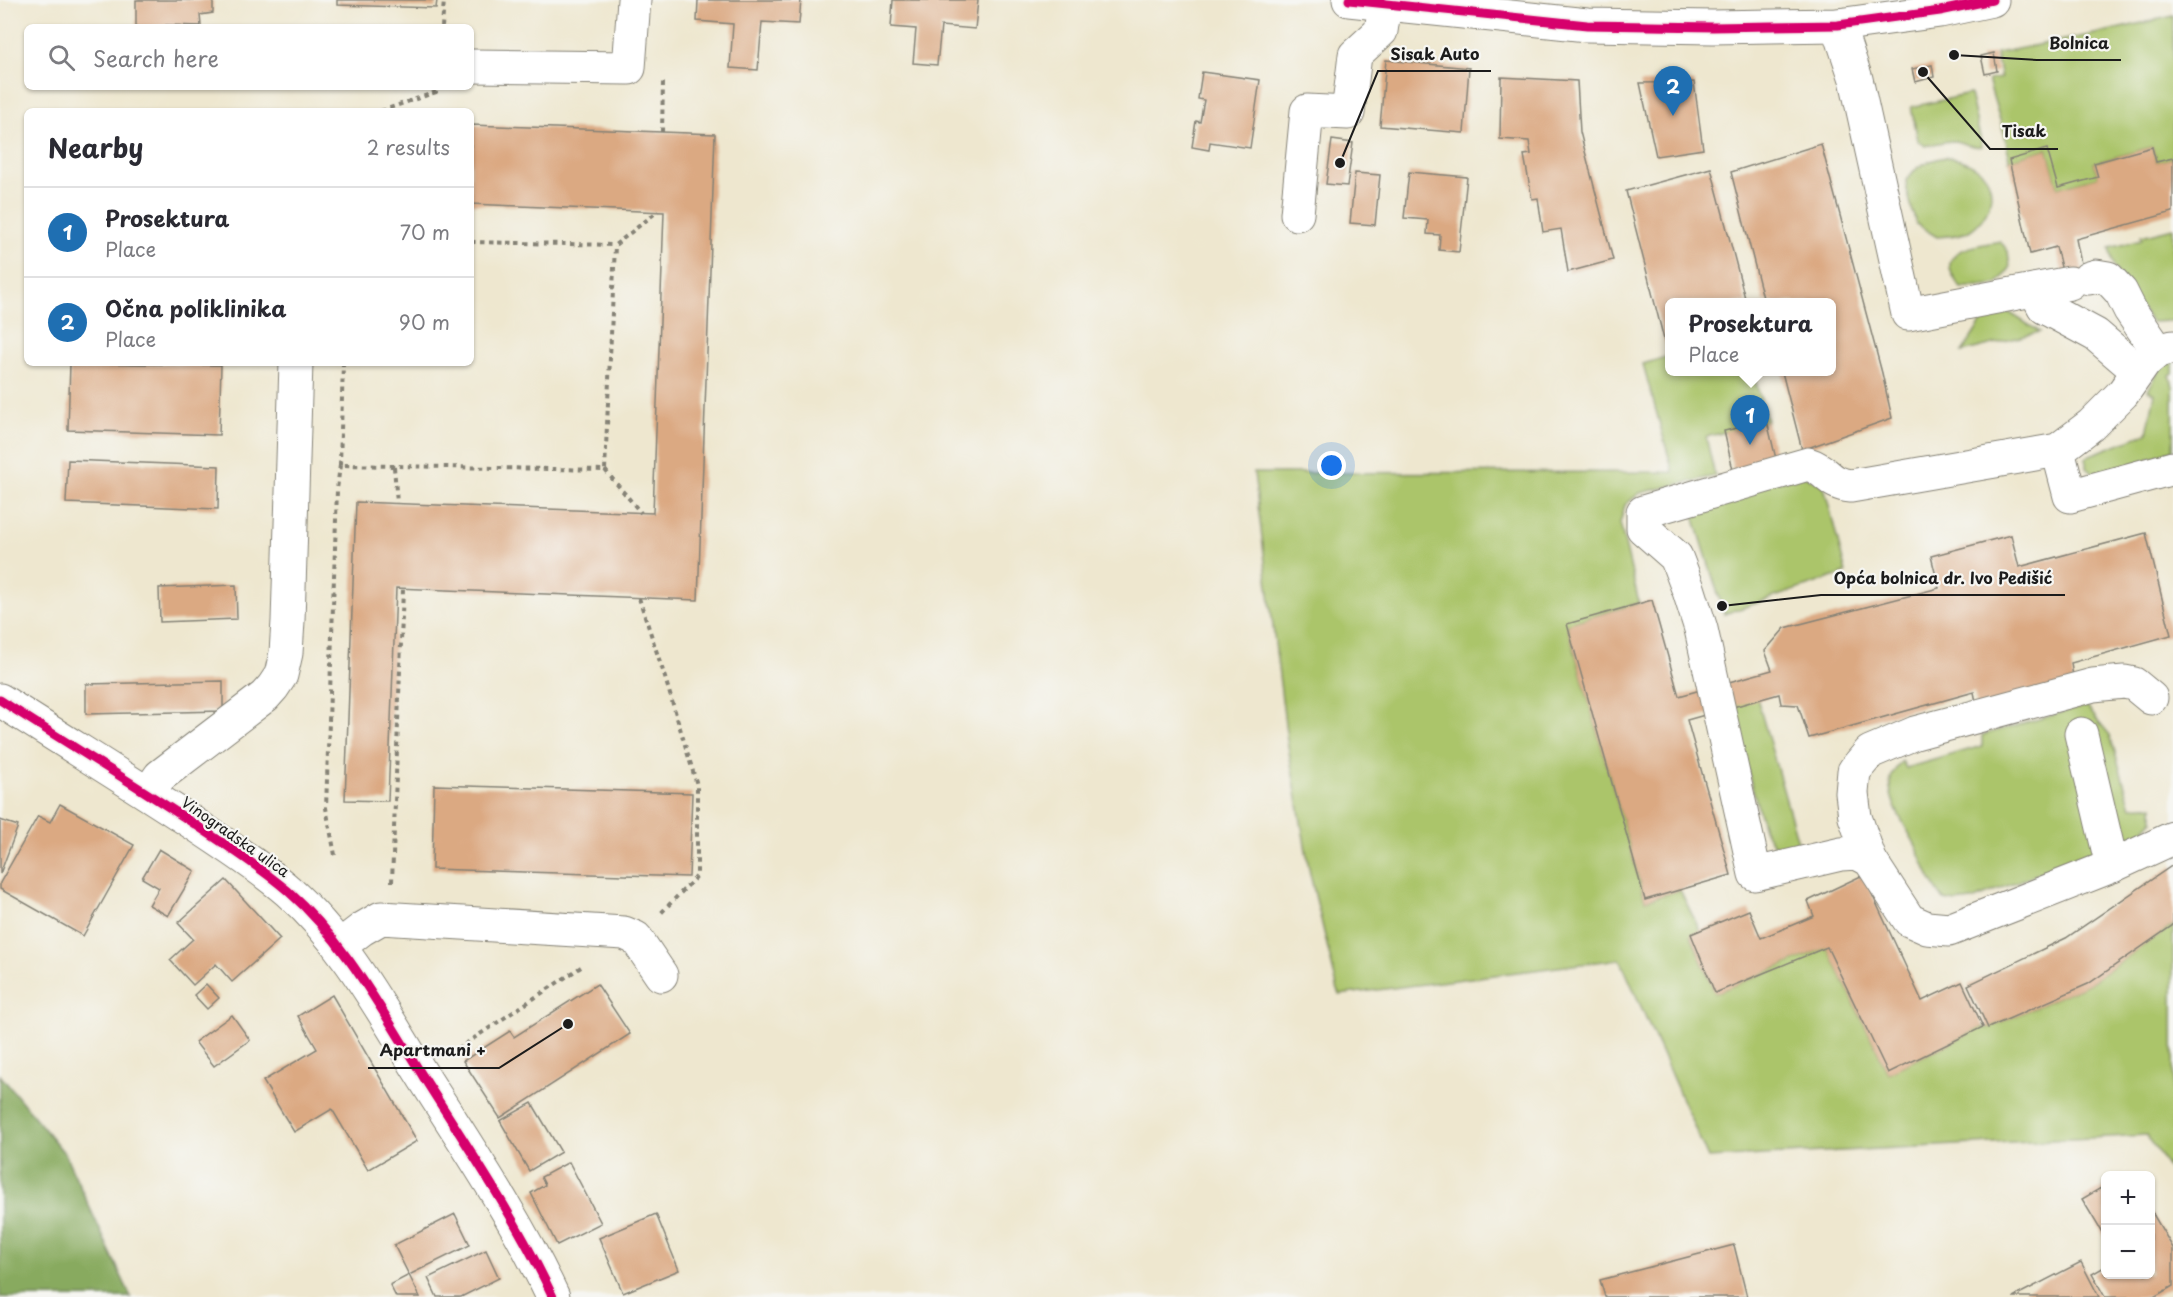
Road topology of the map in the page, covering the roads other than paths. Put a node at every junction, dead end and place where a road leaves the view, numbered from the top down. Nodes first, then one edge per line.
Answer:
1 (634, 0) edge
2 (1349, 0) edge
3 (1992, 0) edge
4 (1385, 4) junction
5 (1838, 25) junction
6 (474, 66) edge
7 (1297, 214) dead end
8 (2036, 290) junction
9 (2156, 356) edge
10 (296, 366) edge
11 (2058, 450) junction
12 (2173, 468) edge
13 (2151, 698) dead end
14 (0, 700) edge
15 (2081, 734) dead end
16 (148, 793) junction
17 (2173, 838) edge
18 (1870, 860) junction
19 (2112, 866) junction
20 (339, 946) junction
21 (661, 975) dead end
22 (553, 1297) edge

1 - 6 street
2 - 4 street
3 - 5 street
4 - 5 street
4 - 7 street
5 - 8 street
8 - 9 street
8 - 9 street
9 - 11 street
10 - 16 street
11 - 12 street
11 - 18 street
13 - 18 street
14 - 16 street, Vinogradska ulica
15 - 19 street
16 - 20 street, Vinogradska ulica
17 - 19 street
18 - 19 street
20 - 21 street
20 - 22 street, Vinogradska ulica

